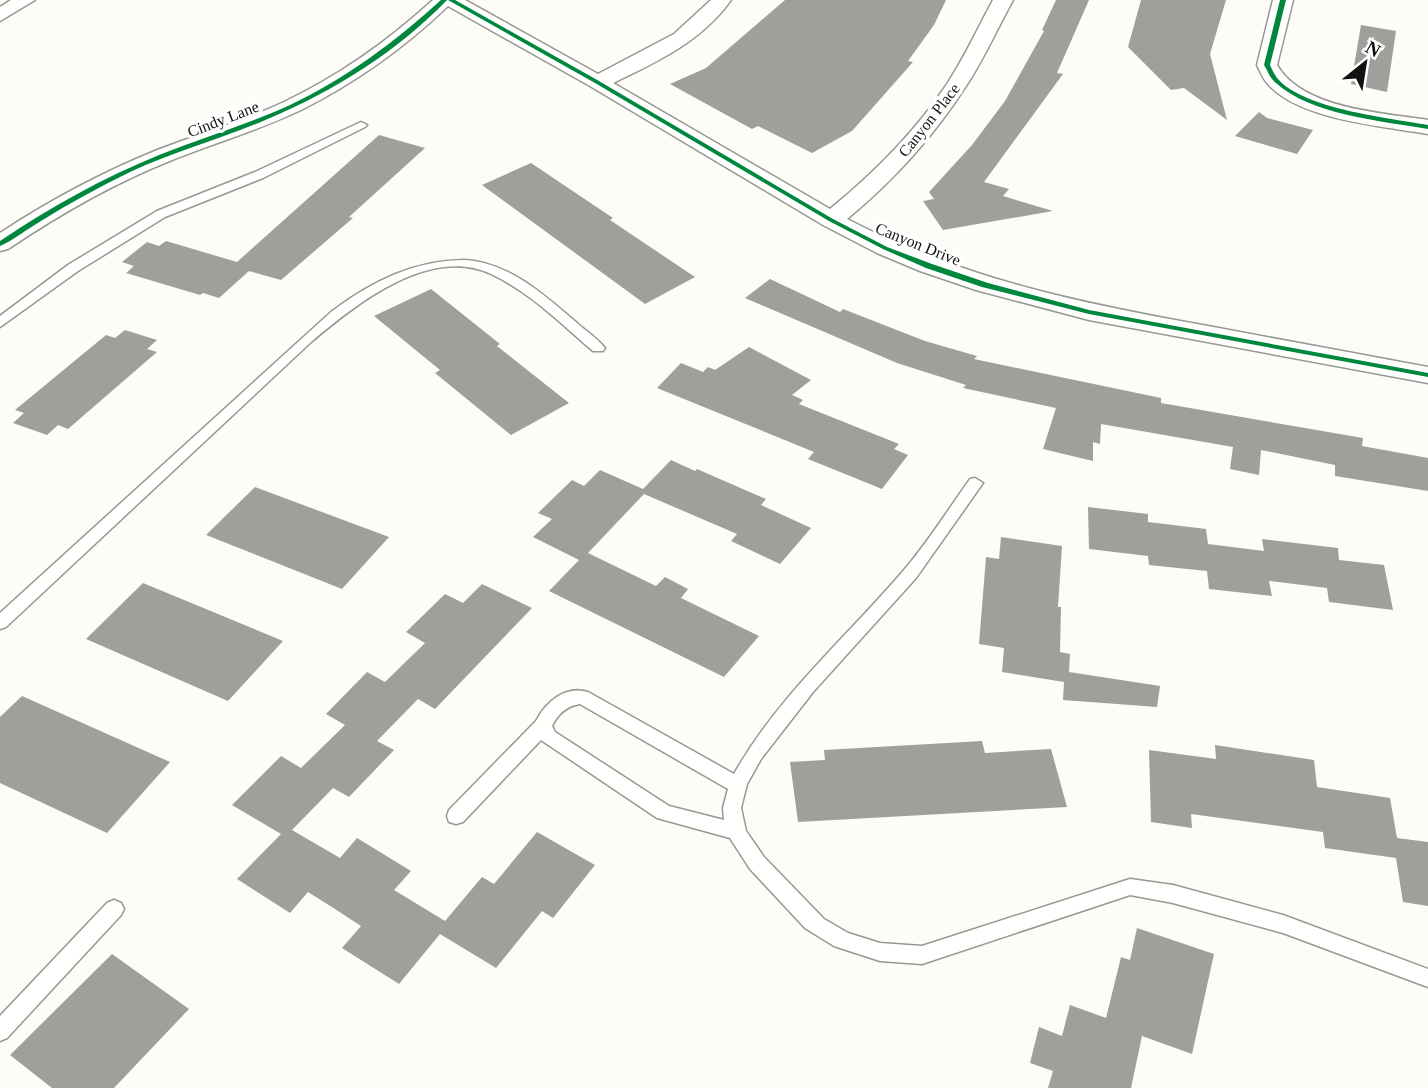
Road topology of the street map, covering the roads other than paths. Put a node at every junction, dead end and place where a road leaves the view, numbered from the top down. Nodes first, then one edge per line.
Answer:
1 (25, 0) edge
2 (444, 0) edge
3 (451, 0) edge
4 (722, 0) edge
5 (1003, 0) edge
6 (1283, 0) edge
7 (0, 15) edge
8 (597, 82) junction
9 (361, 125) dead end
10 (1428, 127) edge
11 (831, 220) junction
12 (0, 244) edge
13 (0, 323) edge
14 (598, 348) dead end
15 (1428, 375) edge
16 (975, 483) dead end
17 (0, 623) edge
18 (543, 726) junction
19 (737, 785) junction
20 (456, 816) dead end
21 (734, 831) junction
22 (114, 909) dead end
23 (1428, 978) edge
24 (0, 1031) edge

1 - 7 street
2 - 12 street, Cindy Lane
3 - 8 street, Canyon Drive
4 - 8 street
5 - 11 street, Canyon Place
6 - 10 street
8 - 11 street, Canyon Drive
9 - 13 lane
11 - 15 street, Canyon Drive
14 - 17 lane
16 - 19 lane
18 - 19 lane
18 - 20 lane
18 - 21 lane
19 - 21 lane
21 - 23 lane
22 - 24 lane

